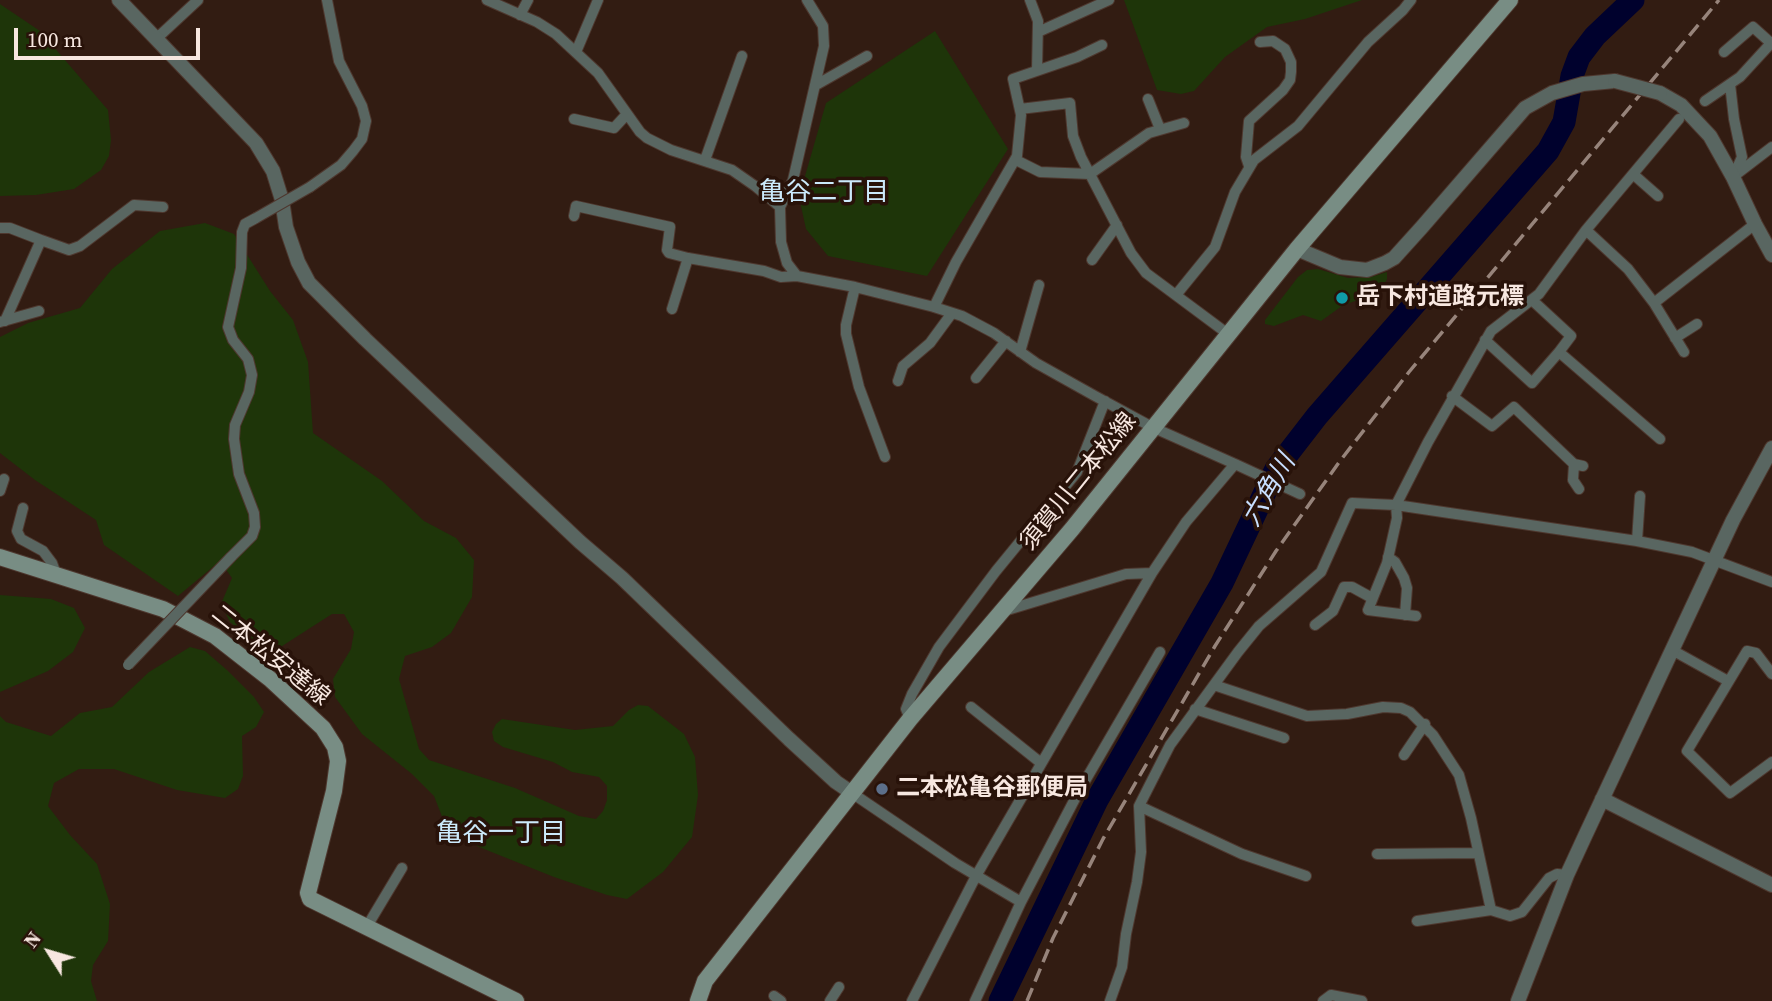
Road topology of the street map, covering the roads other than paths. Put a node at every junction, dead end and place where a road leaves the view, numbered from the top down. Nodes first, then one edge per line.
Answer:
1 (118, 0) edge
2 (198, 0) edge
3 (327, 0) edge
4 (487, 0) edge
5 (528, 0) edge
6 (598, 0) edge
7 (807, 0) edge
8 (1032, 0) edge
9 (1109, 0) edge
10 (1411, 0) edge
11 (1510, 0) edge
12 (520, 15) junction
13 (1038, 32) junction
14 (156, 39) junction
15 (1260, 42) dead end
16 (1772, 43) edge
17 (1102, 46) dead end
18 (576, 52) junction
19 (1724, 52) dead end
20 (742, 56) dead end
21 (867, 56) dead end
22 (1037, 71) junction
23 (1730, 84) junction
24 (817, 85) junction
25 (1148, 99) dead end
26 (1705, 101) dead end
27 (1020, 109) junction
28 (627, 114) junction
29 (574, 119) dead end
30 (1679, 119) dead end
31 (1184, 123) dead end
32 (1160, 129) junction
33 (1772, 147) edge
34 (705, 160) junction
35 (1016, 160) junction
36 (1249, 166) junction
37 (1090, 174) junction
38 (1633, 174) junction
39 (1733, 177) junction
40 (1658, 196) dead end
41 (163, 207) dead end
42 (780, 207) junction
43 (574, 216) dead end
44 (1755, 224) junction
45 (1117, 225) junction
46 (0, 228) edge
47 (1586, 230) junction
48 (41, 240) junction
49 (1297, 249) junction
50 (1772, 255) edge
51 (688, 258) junction
52 (1092, 260) dead end
53 (797, 276) junction
54 (1039, 285) dead end
55 (855, 287) junction
56 (1176, 295) junction
57 (1532, 300) junction
58 (1654, 303) junction
59 (934, 307) junction
60 (672, 309) dead end
61 (38, 311) dead end
62 (952, 313) junction
63 (2, 322) edge
64 (1697, 324) dead end
65 (1228, 334) junction
66 (1675, 338) junction
67 (1485, 340) junction
68 (1006, 341) junction
69 (1020, 352) junction
70 (1559, 352) junction
71 (1685, 352) dead end
72 (976, 378) dead end
73 (898, 381) dead end
74 (1452, 397) junction
75 (1105, 401) junction
76 (1152, 427) junction
77 (1660, 439) dead end
78 (1772, 448) edge
79 (885, 457) dead end
80 (1235, 464) junction
81 (4, 479) dead end
82 (1579, 489) dead end
83 (0, 491) edge
84 (1300, 494) dead end
85 (1640, 496) dead end
86 (1396, 505) junction
87 (23, 508) dead end
88 (1637, 541) junction
89 (0, 557) edge
90 (1388, 557) junction
91 (1715, 559) junction
92 (1152, 573) junction
93 (56, 574) junction
94 (1772, 582) edge
95 (1372, 598) junction
96 (1004, 611) junction
97 (1315, 625) dead end
98 (1672, 650) junction
99 (1160, 652) dead end
100 (128, 665) dead end
101 (1772, 674) edge
102 (1728, 681) junction
103 (1214, 685) junction
104 (971, 707) dead end
105 (1195, 709) junction
106 (910, 719) junction
107 (1425, 724) junction
108 (1284, 738) dead end
109 (1404, 755) dead end
110 (1772, 762) edge
111 (1041, 764) junction
112 (852, 793) junction
113 (1602, 799) junction
114 (1139, 806) junction
115 (1477, 853) junction
116 (1377, 854) dead end
117 (402, 867) dead end
118 (1567, 874) junction
119 (976, 876) junction
120 (1307, 876) dead end
121 (1772, 885) edge
122 (1021, 902) junction
123 (1491, 910) junction
124 (1417, 921) dead end
125 (366, 929) junction
126 (839, 988) dead end
127 (505, 998) edge
128 (698, 1001) edge
129 (830, 1001) edge
130 (912, 1001) edge
131 (975, 1001) edge
132 (1110, 1001) edge
133 (1322, 1001) edge
134 (1362, 1001) edge
135 (1518, 1001) edge

1 - 14 street
2 - 14 street
3 - 100 street, bridge
4 - 12 street
5 - 12 street
6 - 18 street
7 - 24 street
8 - 13 street
9 - 13 street
10 - 36 street
11 - 49 main road, 須賀川二本松線
12 - 18 street
13 - 22 street
14 - 112 street
15 - 36 street
16 - 19 street
16 - 23 street
17 - 22 street
18 - 28 street
20 - 34 street
21 - 24 street
22 - 27 street
23 - 26 street
23 - 39 street
24 - 42 street
25 - 32 street
27 - 35 street
27 - 37 street
28 - 29 street
28 - 34 street
30 - 38 street
31 - 32 street
32 - 37 street
33 - 39 street
34 - 42 street
35 - 37 street
35 - 59 street
36 - 56 street
37 - 45 street
38 - 40 street
38 - 47 street
39 - 44 street
39 - 49 street, bridge
41 - 48 street
42 - 53 street
43 - 51 street
44 - 50 street
44 - 58 street
45 - 52 street
45 - 56 street
46 - 48 street
47 - 57 street
47 - 58 street
48 - 63 street
49 - 65 main road, 須賀川二本松線
51 - 53 street
51 - 60 street
53 - 55 street
54 - 69 street
55 - 59 street
55 - 79 street
56 - 65 street
57 - 67 street
57 - 70 street
58 - 66 street
59 - 62 street
61 - 63 street
62 - 68 street
62 - 73 street
64 - 66 street
65 - 76 main road, 須賀川二本松線
66 - 71 street
67 - 70 street
67 - 74 street
68 - 69 street
68 - 72 street
69 - 75 street
70 - 77 street
74 - 82 street
74 - 86 street
75 - 76 street
75 - 106 street
76 - 80 street
76 - 96 main road, 須賀川二本松線
78 - 91 street
80 - 84 street
80 - 92 street
81 - 83 street
85 - 88 street
86 - 88 street
86 - 90 street
86 - 103 street
87 - 93 street
88 - 91 street
89 - 93 main road, 二本松安達線
90 - 95 street
90 - 95 street
91 - 94 street
91 - 98 street
92 - 96 street
92 - 111 street
93 - 125 main road, 二本松安達線
95 - 97 street
96 - 106 main road, 須賀川二本松線
98 - 102 street
98 - 113 street
99 - 122 street
101 - 102 street
102 - 110 street
103 - 105 street
103 - 107 street
104 - 111 street
105 - 108 street
105 - 114 street
106 - 112 main road, 須賀川二本松線
107 - 109 street
107 - 115 street
111 - 119 street
112 - 119 street
112 - 128 main road, 須賀川二本松線
113 - 118 street
113 - 121 street
114 - 120 street
114 - 132 street
115 - 116 street
115 - 123 street
117 - 125 street
118 - 123 street
118 - 135 street
119 - 122 street
119 - 130 street
122 - 131 street
123 - 124 street
125 - 127 main road, 二本松安達線
126 - 129 street
133 - 134 street

